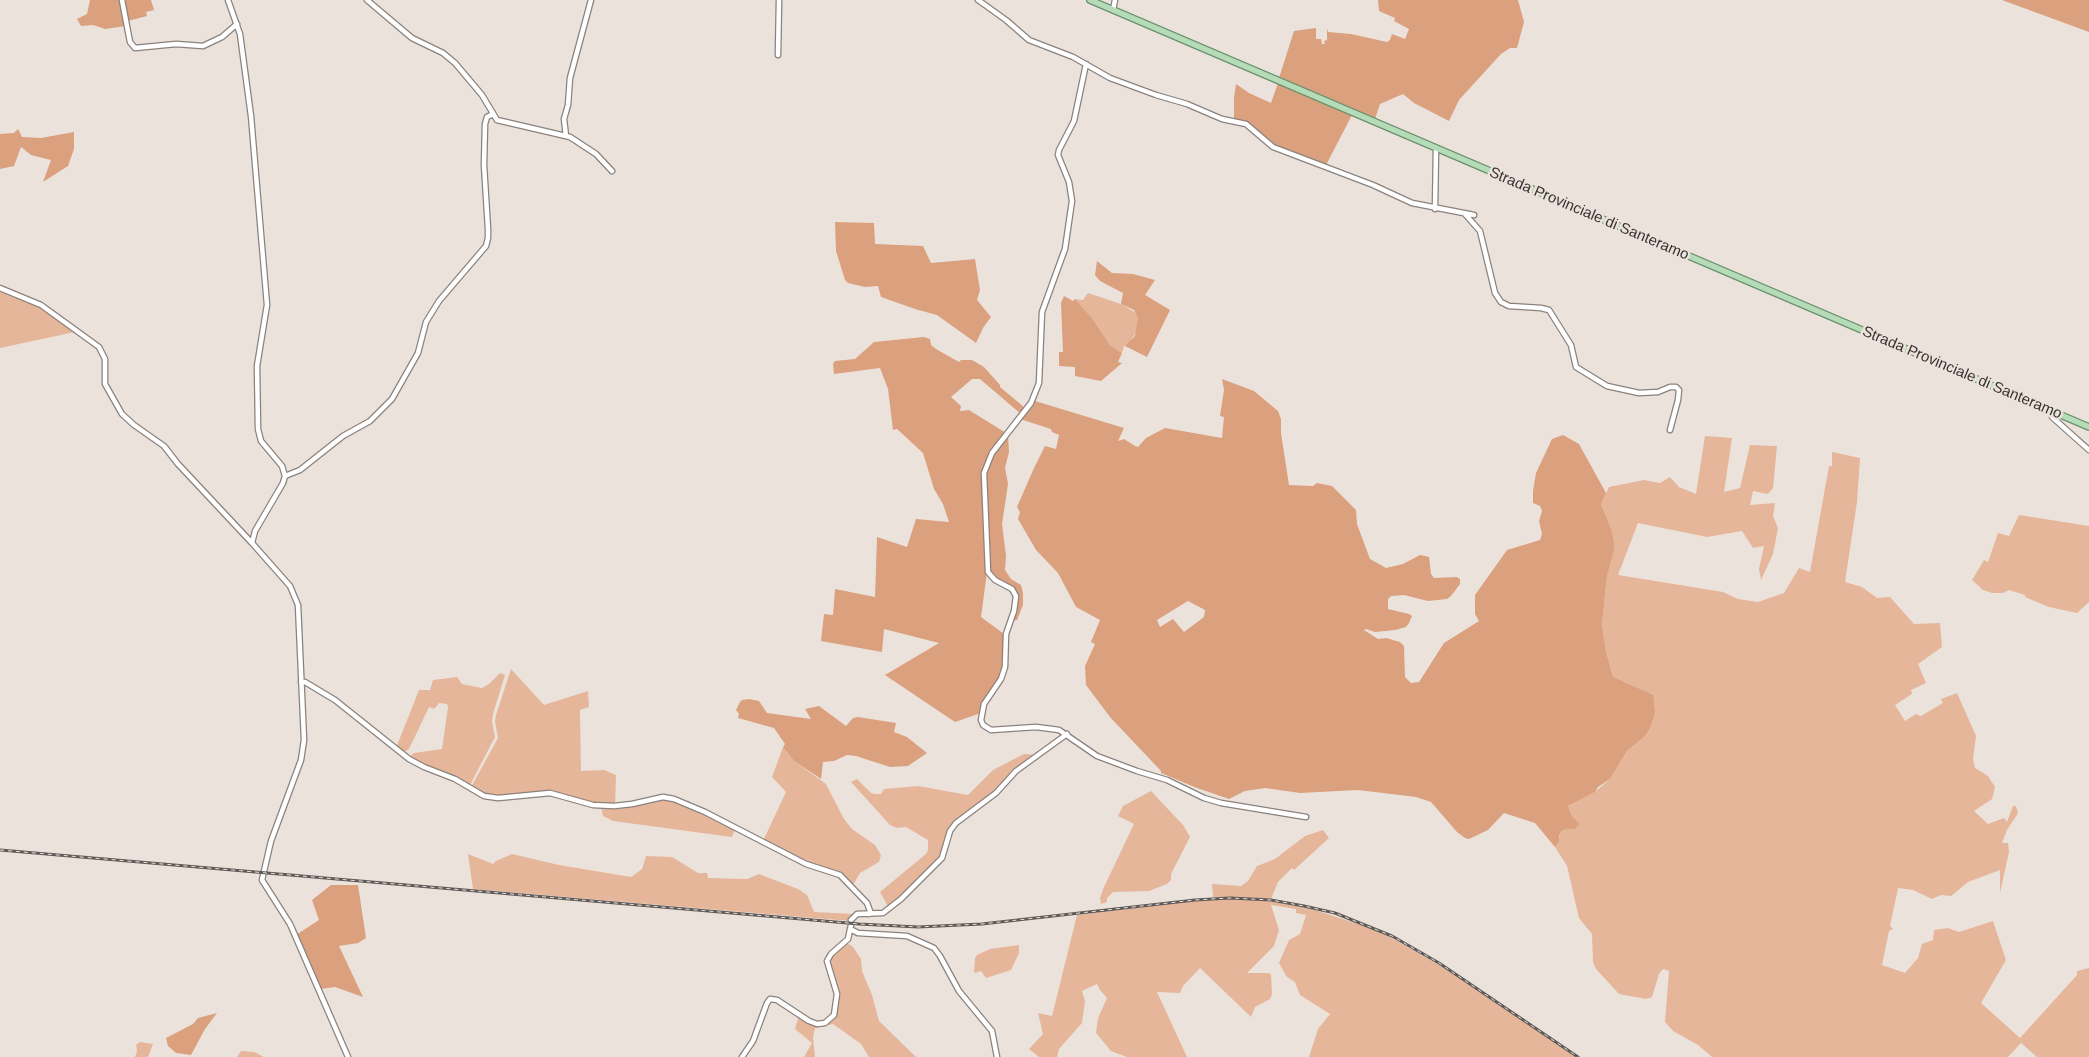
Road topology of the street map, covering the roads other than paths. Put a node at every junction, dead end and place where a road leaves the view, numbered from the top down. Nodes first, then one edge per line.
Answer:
1 (122, 0) edge
2 (228, 0) edge
3 (367, 0) edge
4 (591, 0) edge
5 (779, 0) edge
6 (978, 0) edge
7 (1090, 0) edge
8 (1115, 0) edge
9 (1113, 10) junction
10 (237, 24) junction
11 (778, 55) dead end
12 (1086, 64) junction
13 (493, 114) junction
14 (566, 136) junction
15 (1436, 148) junction
16 (612, 171) dead end
17 (1435, 209) junction
18 (1465, 214) junction
19 (1474, 215) dead end
20 (0, 288) edge
21 (2051, 411) junction
22 (2089, 427) edge
23 (1670, 430) dead end
24 (2089, 450) edge
25 (285, 476) junction
26 (252, 543) junction
27 (301, 682) junction
28 (1067, 734) junction
29 (1306, 816) dead end
30 (869, 914) junction
31 (850, 925) junction
32 (348, 1057) edge
33 (742, 1057) edge
34 (998, 1057) edge

1 - 10 street
2 - 10 street
3 - 13 street
4 - 14 street
5 - 11 street
6 - 12 street
7 - 9 main road, Strada Provinciale di Santeramo
8 - 9 street
9 - 15 main road, Strada Provinciale di Santeramo
10 - 25 street
12 - 17 street
12 - 28 street
13 - 14 street
13 - 25 street
14 - 16 street
15 - 17 street
15 - 21 main road, Strada Provinciale di Santeramo
17 - 18 street
18 - 19 street
18 - 23 street
20 - 26 street
21 - 22 main road, Strada Provinciale di Santeramo
21 - 24 street
25 - 26 street
26 - 27 street
27 - 30 street
27 - 32 street
28 - 29 street
28 - 30 street
30 - 31 street
31 - 33 street
31 - 34 street

